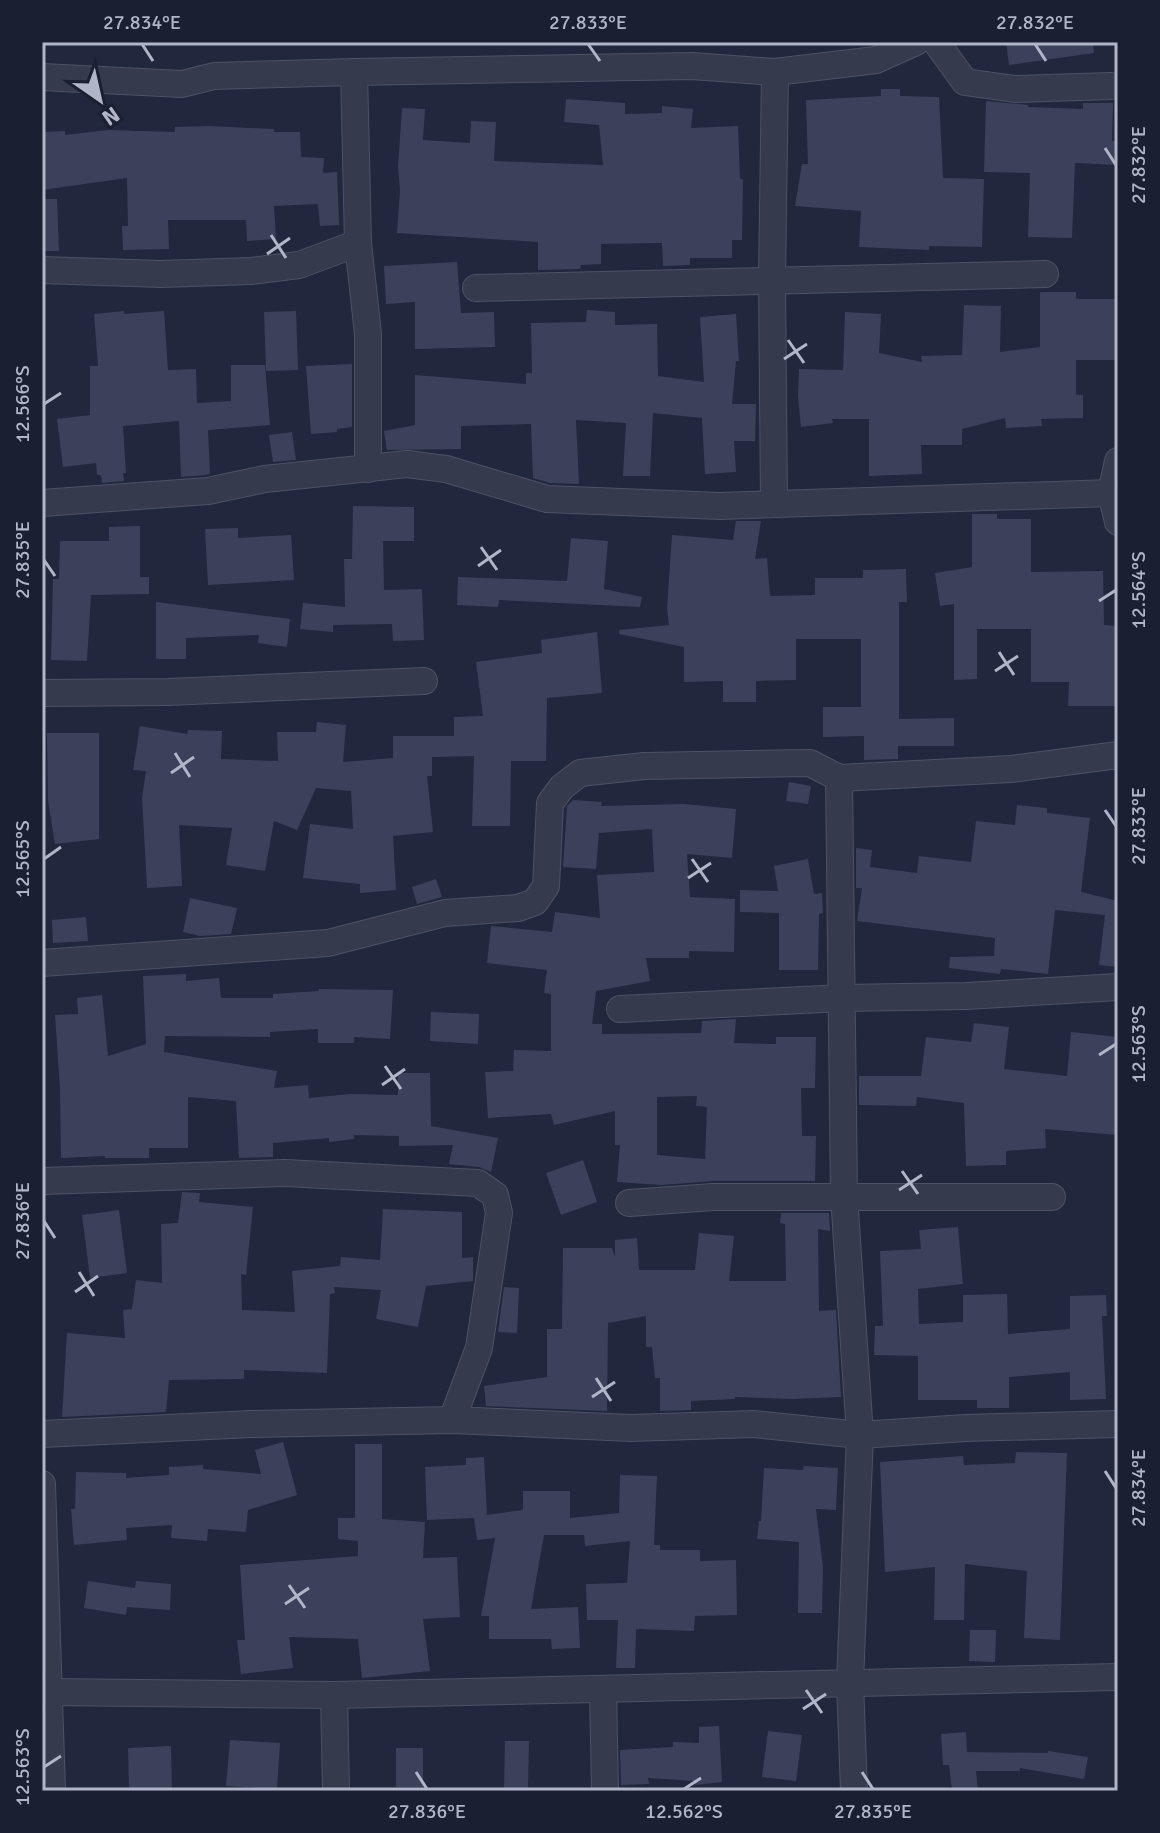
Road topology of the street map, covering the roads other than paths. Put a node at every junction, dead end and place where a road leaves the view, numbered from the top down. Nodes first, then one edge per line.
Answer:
1 (916, 42) edge
2 (936, 42) edge
3 (354, 72) junction
4 (775, 72) junction
5 (42, 77) edge
6 (1111, 86) dead end
7 (358, 243) junction
8 (42, 270) edge
9 (1045, 274) dead end
10 (772, 280) junction
11 (476, 288) dead end
12 (1118, 461) edge
13 (368, 469) junction
14 (1111, 493) junction
15 (42, 503) edge
16 (774, 504) junction
17 (1118, 522) edge
18 (424, 681) dead end
19 (42, 693) edge
20 (1116, 750) edge
21 (839, 778) junction
22 (42, 963) edge
23 (1118, 987) edge
24 (843, 998) junction
25 (620, 1009) dead end
26 (42, 1181) edge
27 (844, 1196) junction
28 (1052, 1197) dead end
29 (629, 1203) dead end
30 (452, 1420) junction
31 (1118, 1424) edge
32 (42, 1434) edge
33 (860, 1435) junction
34 (42, 1484) edge
35 (1118, 1677) edge
36 (850, 1682) junction
37 (603, 1689) junction
38 (49, 1692) junction
39 (334, 1695) junction
40 (52, 1791) edge
41 (336, 1791) edge
42 (605, 1791) edge
43 (854, 1791) edge

1 - 4 street
2 - 6 street
3 - 4 street
3 - 5 street
3 - 7 street
4 - 10 street
7 - 8 street
7 - 13 street
9 - 10 street
10 - 11 street
10 - 16 street
12 - 14 street
13 - 15 street
13 - 16 street
14 - 16 street
14 - 17 street
18 - 19 street
20 - 21 street
21 - 22 street
21 - 24 street
23 - 24 street
24 - 25 street
24 - 27 street
26 - 30 street
27 - 28 street
27 - 29 street
27 - 33 street
30 - 32 street
30 - 33 street
31 - 33 street
33 - 36 street
34 - 38 street
35 - 36 street
36 - 37 street
36 - 43 street
37 - 39 street
37 - 42 street
38 - 39 street
38 - 40 street
39 - 41 street

